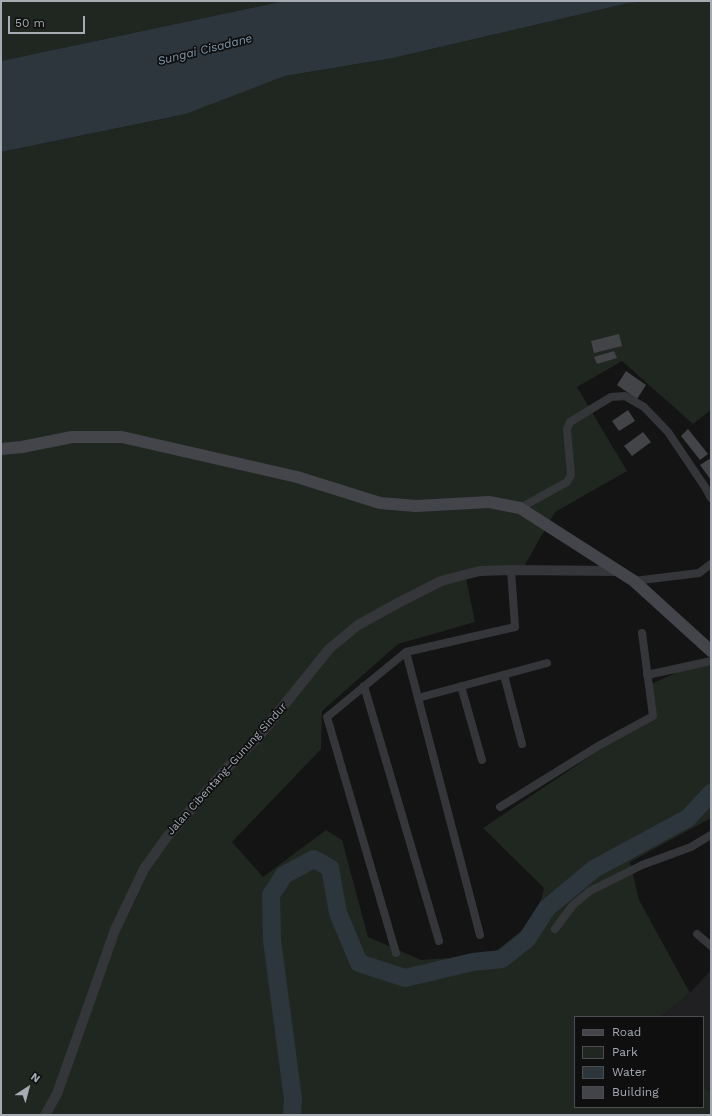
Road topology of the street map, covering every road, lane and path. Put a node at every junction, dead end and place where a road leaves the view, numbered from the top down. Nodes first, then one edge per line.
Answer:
1 (1, 449) edge
2 (711, 498) edge
3 (520, 508) junction
4 (711, 564) edge
5 (511, 570) junction
6 (618, 571) junction
7 (634, 581) junction
8 (642, 633) dead end
9 (711, 651) edge
10 (406, 652) junction
11 (711, 661) edge
12 (547, 663) dead end
13 (504, 675) junction
14 (647, 675) junction
15 (364, 686) junction
16 (461, 686) junction
17 (418, 698) junction
18 (522, 744) dead end
19 (482, 760) dead end
20 (500, 807) dead end
21 (711, 835) edge
22 (555, 929) dead end
23 (697, 934) dead end
24 (480, 935) dead end
25 (439, 941) dead end
26 (711, 946) edge
27 (396, 953) dead end
28 (45, 1115) edge

1 - 3 main road
2 - 3 street
3 - 6 main road
4 - 7 street
5 - 6 street, Jalan Cibentang–Gunung Sindur
5 - 10 street
5 - 28 street, Jalan Cibentang–Gunung Sindur
6 - 7 main road
7 - 9 main road
8 - 14 street
10 - 15 street
10 - 17 street
11 - 14 street
12 - 13 street
13 - 16 street
13 - 18 street
14 - 20 street
15 - 25 street
15 - 27 street
16 - 17 street
16 - 19 street
17 - 24 street
21 - 22 street
23 - 26 street

